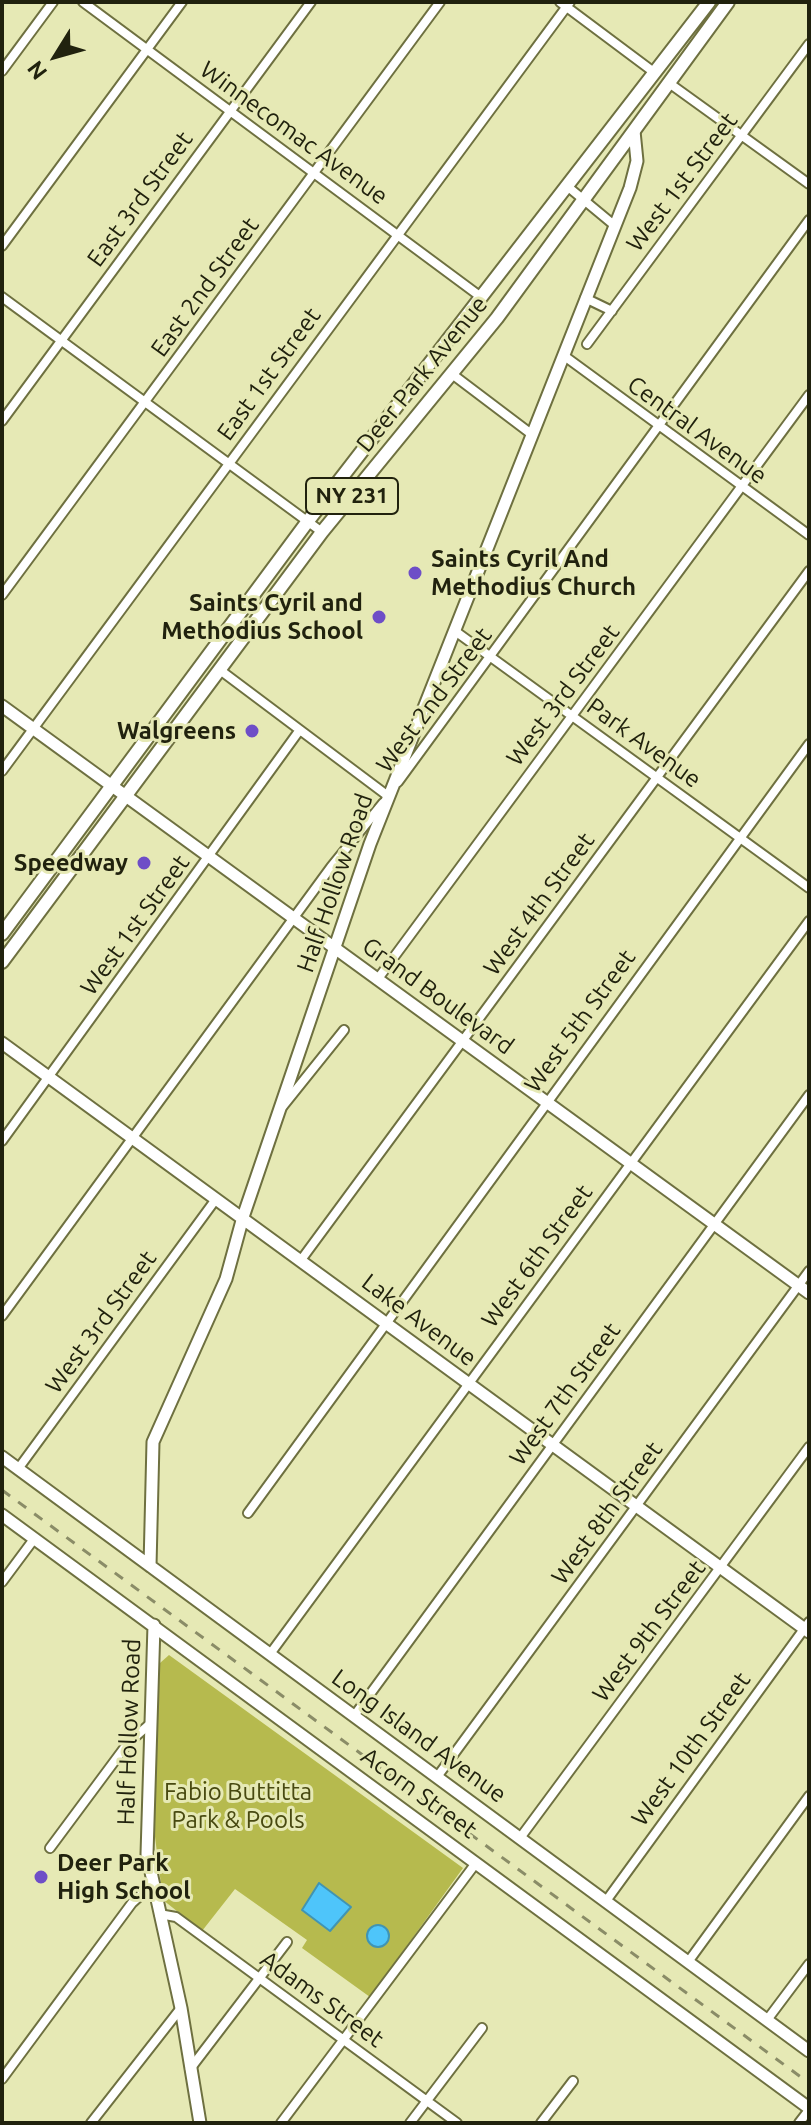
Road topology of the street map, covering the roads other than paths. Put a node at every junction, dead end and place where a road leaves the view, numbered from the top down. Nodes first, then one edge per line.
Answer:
1 (53, 2) edge
2 (83, 2) edge
3 (182, 2) edge
4 (311, 2) edge
5 (440, 2) edge
6 (709, 2) edge
7 (728, 2) edge
8 (565, 3) edge
9 (809, 44) edge
10 (147, 50) junction
11 (2, 71) edge
12 (655, 73) junction
13 (669, 83) junction
14 (231, 111) junction
15 (634, 131) junction
16 (742, 136) junction
17 (314, 173) junction
18 (809, 184) edge
19 (567, 186) junction
20 (584, 200) junction
21 (809, 220) edge
22 (614, 225) junction
23 (398, 234) junction
24 (2, 246) edge
25 (2, 297) edge
26 (481, 297) junction
27 (585, 298) junction
28 (612, 311) junction
29 (62, 339) junction
30 (587, 344) dead end
31 (563, 355) junction
32 (452, 374) junction
33 (809, 395) edge
34 (145, 402) junction
35 (2, 421) edge
36 (657, 425) junction
37 (530, 433) junction
38 (229, 463) junction
39 (741, 487) junction
40 (308, 521) junction
41 (322, 532) junction
42 (809, 535) edge
43 (809, 571) edge
44 (2, 595) edge
45 (455, 631) junction
46 (491, 657) junction
47 (220, 670) junction
48 (2, 706) edge
49 (572, 716) junction
50 (33, 729) junction
51 (299, 731) junction
52 (809, 744) edge
53 (2, 771) edge
54 (657, 778) junction
55 (113, 787) junction
56 (388, 796) junction
57 (126, 797) junction
58 (739, 838) junction
59 (209, 858) junction
60 (809, 888) edge
61 (293, 919) junction
62 (809, 921) edge
63 (2, 934) edge
64 (334, 949) junction
65 (2, 962) edge
66 (377, 980) junction
67 (344, 1030) dead end
68 (463, 1041) junction
69 (2, 1043) edge
70 (48, 1078) junction
71 (809, 1095) edge
72 (546, 1101) junction
73 (280, 1110) junction
74 (132, 1138) junction
75 (2, 1141) edge
76 (631, 1163) junction
77 (216, 1199) junction
78 (243, 1217) junction
79 (714, 1224) junction
80 (301, 1260) junction
81 (809, 1271) edge
82 (804, 1289) edge
83 (2, 1316) edge
84 (386, 1322) junction
85 (469, 1384) junction
86 (553, 1444) junction
87 (809, 1447) edge
88 (2, 1457) edge
89 (18, 1469) junction
90 (636, 1507) junction
91 (248, 1513) dead end
92 (2, 1515) edge
93 (34, 1539) junction
94 (150, 1566) junction
95 (721, 1568) junction
96 (2, 1582) edge
97 (154, 1625) junction
98 (807, 1627) edge
99 (270, 1654) junction
100 (354, 1716) junction
101 (151, 1723) junction
102 (437, 1777) junction
103 (809, 1796) edge
104 (520, 1838) junction
105 (50, 1848) dead end
106 (476, 1863) junction
107 (152, 1885) junction
108 (606, 1901) junction
109 (159, 1914) junction
110 (287, 1942) dead end
111 (688, 1962) junction
112 (809, 1964) edge
113 (260, 1977) junction
114 (181, 2008) junction
115 (767, 2020) junction
116 (482, 2028) dead end
117 (344, 2040) junction
118 (809, 2051) edge
119 (190, 2070) junction
120 (2, 2079) edge
121 (573, 2081) dead end
122 (426, 2101) junction
123 (809, 2109) edge
124 (91, 2123) edge
125 (200, 2123) edge
126 (281, 2123) edge
127 (410, 2123) edge
128 (457, 2123) edge
129 (541, 2123) edge
130 (799, 2123) edge

1 - 11 street
2 - 10 street, Winnecomac Avenue
3 - 10 street
4 - 14 street, East 3rd Street
5 - 17 street, East 2nd Street
6 - 12 main road, Deer Park Avenue / NY 231
7 - 13 main road, Deer Park Avenue / NY 231
8 - 12 street
8 - 23 street, East 1st Street
9 - 16 street, West 1st Street
10 - 14 street, Winnecomac Avenue
10 - 24 street
12 - 19 main road, Deer Park Avenue / NY 231
13 - 15 main road, Deer Park Avenue / NY 231
13 - 16 street
14 - 17 street, Winnecomac Avenue
14 - 29 street, East 3rd Street
15 - 20 main road, Deer Park Avenue / NY 231
15 - 22 street, Half Hollow Road
16 - 18 street
16 - 28 street, West 1st Street
17 - 23 street, Winnecomac Avenue
17 - 34 street, East 2nd Street
19 - 20 street
19 - 26 main road, Deer Park Avenue / NY 231
20 - 22 street
20 - 32 main road, Deer Park Avenue / NY 231
21 - 36 street, West 2nd Street
22 - 27 street, Half Hollow Road
23 - 26 street, Winnecomac Avenue
23 - 38 street, East 1st Street
25 - 29 street
26 - 40 main road, Deer Park Avenue / NY 231
27 - 28 street
27 - 31 street, Half Hollow Road
28 - 30 street, West 1st Street
29 - 34 street
29 - 35 street, East 3rd Street
31 - 36 street, Central Avenue
31 - 37 street, Half Hollow Road
32 - 37 street
32 - 41 main road, Deer Park Avenue / NY 231
33 - 39 street, West 3rd Street
34 - 38 street
34 - 44 street, East 2nd Street
36 - 39 street, Central Avenue
36 - 46 street, West 2nd Street
37 - 45 street, Half Hollow Road
38 - 40 street
38 - 50 street, East 1st Street
39 - 42 street, Central Avenue
39 - 49 street, West 3rd Street
40 - 41 street
40 - 55 main road, Deer Park Avenue / NY 231
41 - 47 main road, Deer Park Avenue / NY 231
43 - 54 street, West 4th Street
45 - 46 street, Park Avenue
45 - 56 street, Half Hollow Road
46 - 49 street, Park Avenue
46 - 56 street, West 2nd Street
47 - 51 street
47 - 57 main road, Deer Park Avenue / NY 231
48 - 50 street, Grand Boulevard
49 - 54 street, Park Avenue
49 - 66 street, West 3rd Street
50 - 53 street, East 1st Street
50 - 55 street, Grand Boulevard
51 - 56 street
51 - 59 street, West 1st Street
52 - 58 street, West 5th Street
54 - 58 street, Park Avenue
54 - 68 street, West 4th Street
55 - 57 street, Grand Boulevard
55 - 63 main road, Deer Park Avenue / NY 231
56 - 61 street, West 2nd Street
56 - 64 street, Half Hollow Road
57 - 59 street, Grand Boulevard
57 - 65 main road, Deer Park Avenue / NY 231
58 - 60 street, Park Avenue
58 - 72 street, West 5th Street
59 - 61 street, Grand Boulevard
59 - 70 street, West 1st Street
61 - 64 street, Grand Boulevard
61 - 74 street, West 2nd Street
62 - 76 street, West 6th Street
64 - 66 street, Grand Boulevard
64 - 73 street, Half Hollow Road
66 - 68 street, Grand Boulevard
67 - 73 street
68 - 72 street, Grand Boulevard
68 - 80 street, West 4th Street
69 - 70 street, Lake Avenue
70 - 74 street, Lake Avenue
70 - 75 street, West 1st Street
71 - 79 street, West 7th Street
72 - 76 street, Grand Boulevard
72 - 84 street, West 5th Street
73 - 78 street, Half Hollow Road
74 - 77 street, Lake Avenue
74 - 83 street, West 2nd Street
76 - 79 street, Grand Boulevard
76 - 85 street, West 6th Street
77 - 78 street, Lake Avenue
77 - 89 street, West 3rd Street
78 - 80 street, Lake Avenue
78 - 94 street, Half Hollow Road
79 - 82 street, Grand Boulevard
79 - 86 street, West 7th Street
80 - 84 street, Lake Avenue
81 - 82 street, West 8th Street
82 - 90 street, West 8th Street
84 - 85 street, Lake Avenue
84 - 91 street, West 5th Street
85 - 86 street, Lake Avenue
85 - 99 street, West 6th Street
86 - 90 street, Lake Avenue
86 - 100 street, West 7th Street
87 - 95 street, West 9th Street
88 - 89 street, Long Island Avenue
89 - 94 street, Long Island Avenue
90 - 95 street, Lake Avenue
90 - 102 street, West 8th Street
92 - 93 street, Acorn Street
93 - 96 street
93 - 97 street, Acorn Street
94 - 99 street, Long Island Avenue
95 - 98 street, Lake Avenue
95 - 104 street, West 9th Street
97 - 101 street, Half Hollow Road
97 - 106 street, Acorn Street
98 - 108 street, West 10th Street
99 - 100 street, Long Island Avenue
100 - 102 street, Long Island Avenue
101 - 105 street
101 - 107 street, Half Hollow Road
102 - 104 street, Long Island Avenue
103 - 111 street
104 - 108 street, Long Island Avenue
106 - 117 street
106 - 123 street, Acorn Street
107 - 109 street, Half Hollow Road
107 - 120 street
108 - 111 street, Long Island Avenue
109 - 113 street, Adams Street
109 - 114 street, Half Hollow Road
110 - 113 street
111 - 115 street, Long Island Avenue
112 - 115 street
113 - 117 street, Adams Street
113 - 119 street
114 - 119 street, Half Hollow Road
114 - 124 street
115 - 118 street, Long Island Avenue
116 - 122 street
117 - 122 street, Adams Street
117 - 126 street
119 - 125 street, Half Hollow Road
121 - 129 street
122 - 127 street
122 - 128 street, Adams Street
123 - 130 street

